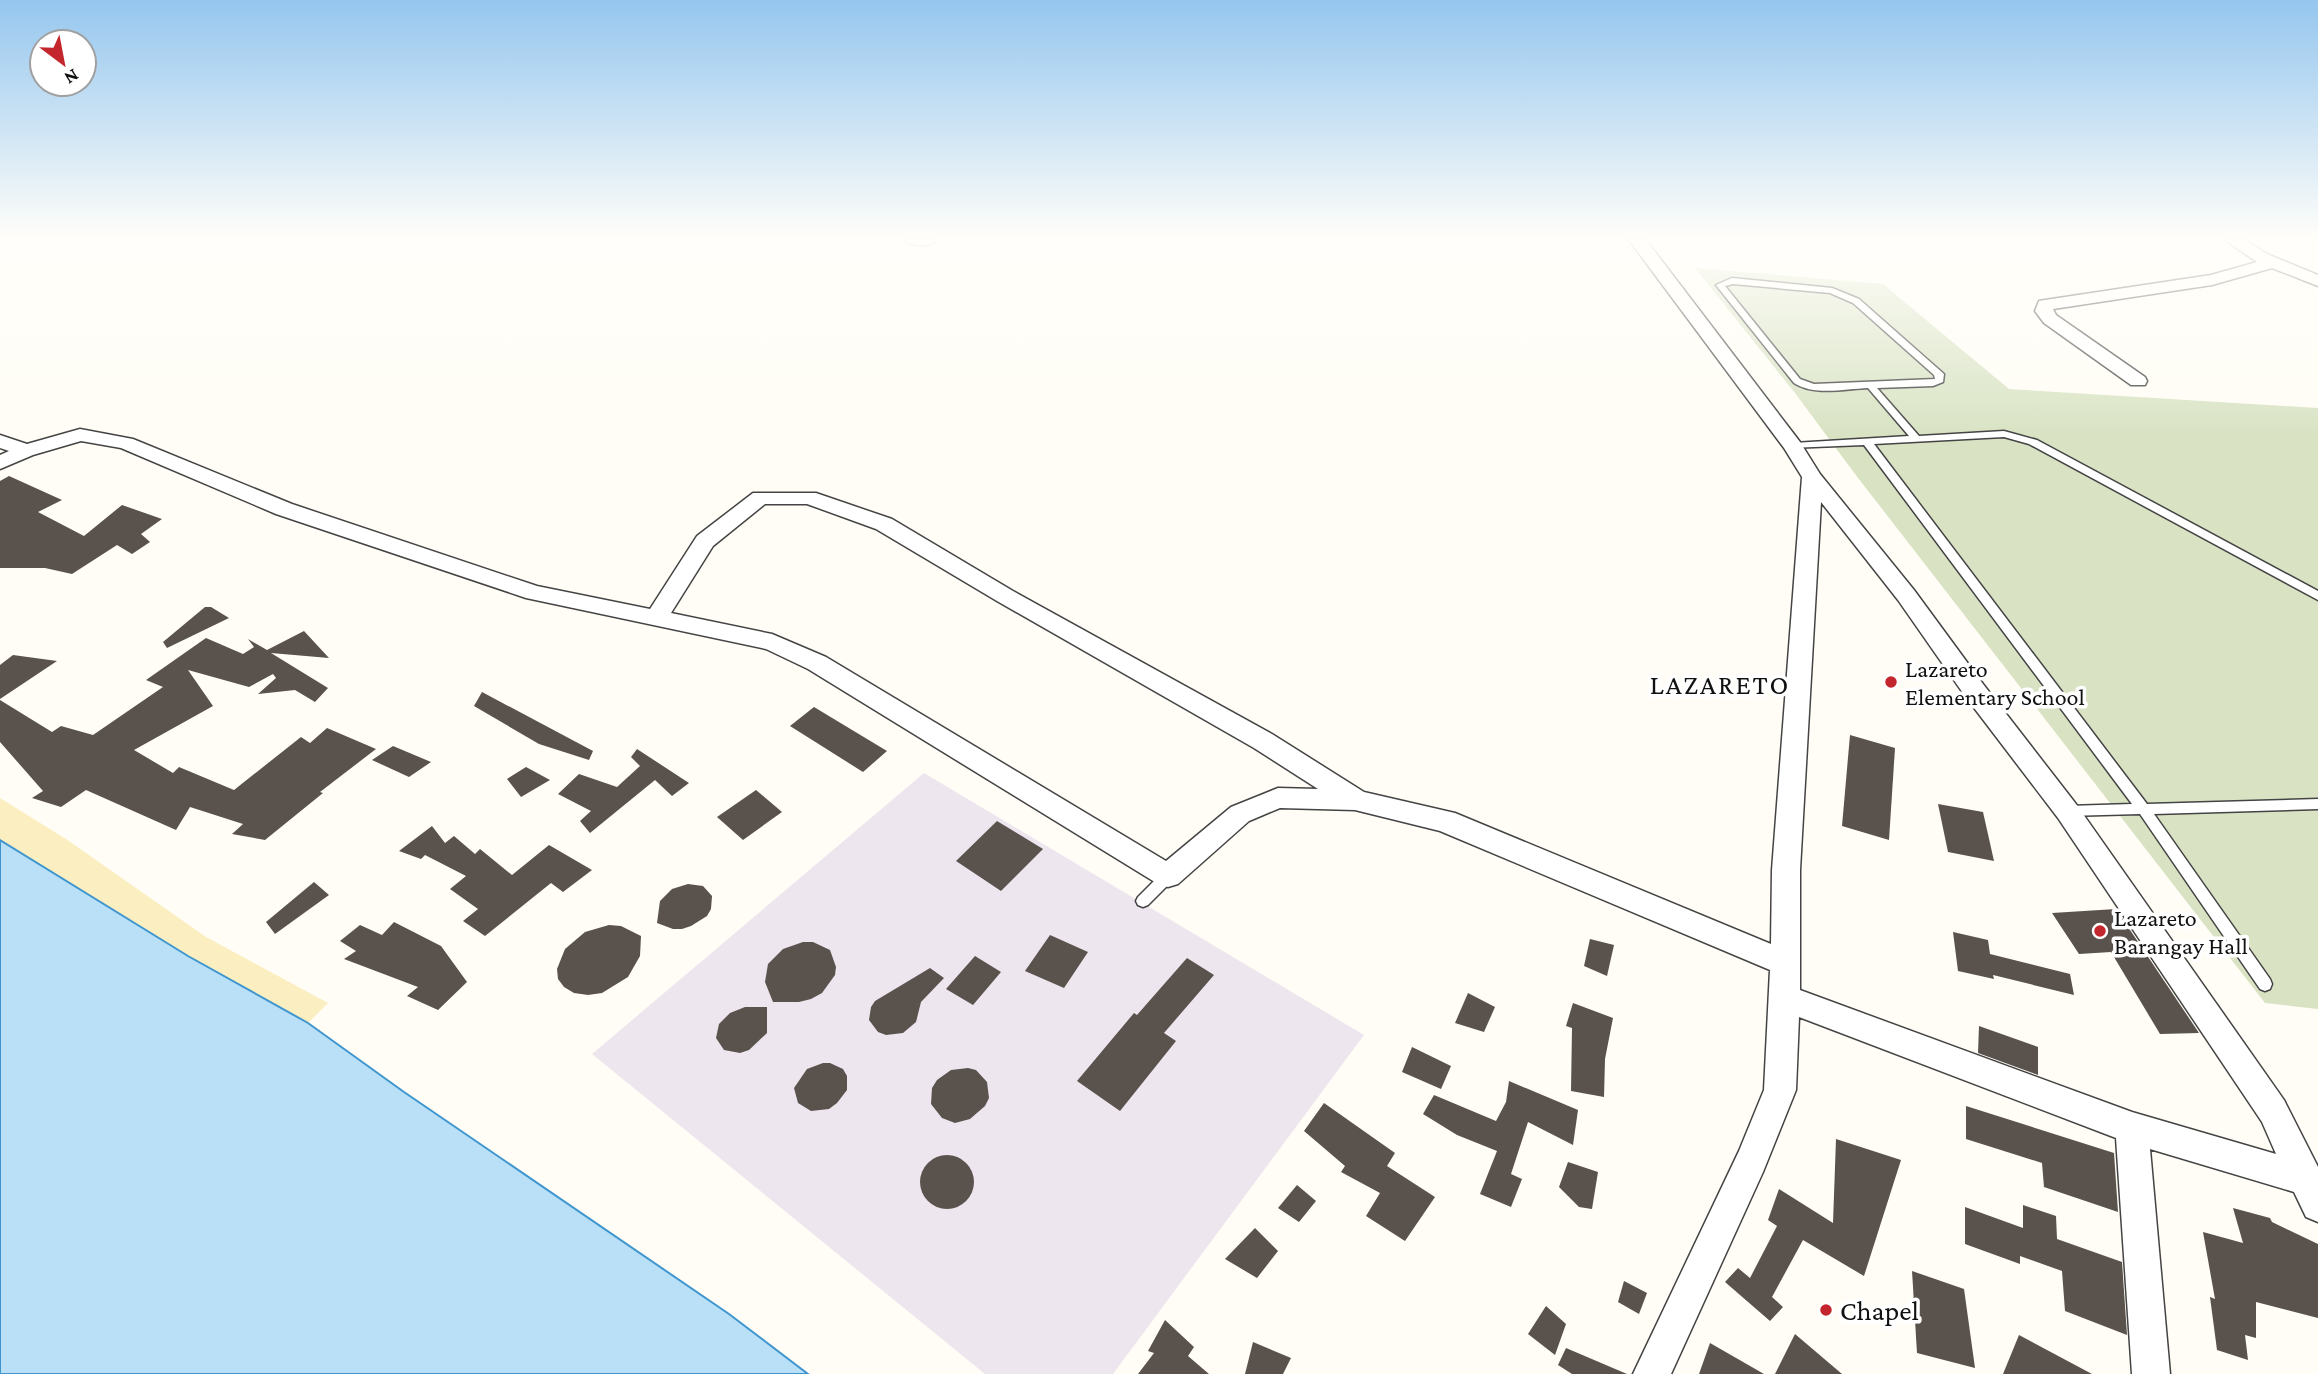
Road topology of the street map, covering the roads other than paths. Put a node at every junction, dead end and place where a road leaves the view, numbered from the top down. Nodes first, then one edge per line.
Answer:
1 (1686, 304) edge
2 (1735, 304) edge
3 (1860, 304) edge
4 (2051, 304) edge
5 (2138, 381) dead end
6 (1870, 385) junction
7 (1917, 440) junction
8 (0, 441) edge
9 (1868, 443) junction
10 (1793, 446) junction
11 (26, 451) junction
12 (0, 463) edge
13 (1812, 477) junction
14 (2318, 596) edge
15 (656, 618) junction
16 (1355, 800) junction
17 (2318, 804) edge
18 (2144, 810) junction
19 (2067, 811) junction
20 (1168, 876) junction
21 (1143, 901) dead end
22 (1785, 963) junction
23 (2265, 984) dead end
24 (1785, 998) junction
25 (2133, 1128) junction
26 (2312, 1192) edge
27 (1652, 1374) edge
28 (2151, 1374) edge

1 - 10 street
2 - 6 lane
3 - 6 lane
4 - 5 street
6 - 7 lane
7 - 9 lane
7 - 14 lane
8 - 11 street
9 - 10 lane
9 - 18 lane
10 - 13 street
11 - 12 street
11 - 15 street
13 - 19 street
13 - 22 street
15 - 16 street
15 - 20 street
16 - 20 street
16 - 22 street
17 - 18 lane
18 - 19 lane
18 - 23 lane
19 - 26 street
20 - 21 lane
22 - 24 street
24 - 25 street
24 - 27 street
25 - 26 street
25 - 28 street

